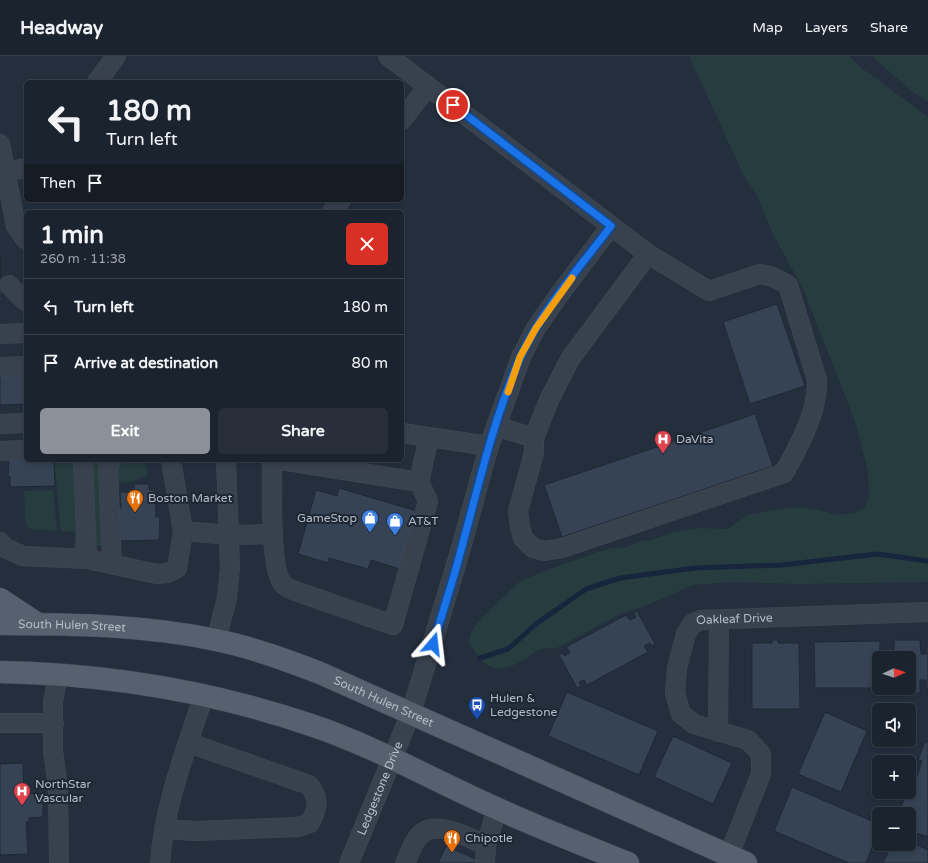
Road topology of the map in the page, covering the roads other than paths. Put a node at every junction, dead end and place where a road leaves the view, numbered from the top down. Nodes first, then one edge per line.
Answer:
1 (116, 56) edge
2 (388, 56) edge
3 (98, 80) edge
4 (428, 86) junction
5 (404, 117) edge
6 (0, 144) edge
7 (24, 168) edge
8 (3, 173) edge
9 (611, 226) junction
10 (24, 237) edge
11 (648, 254) junction
12 (9, 285) dead end
13 (24, 300) edge
14 (24, 333) edge
15 (0, 334) edge
16 (24, 366) edge
17 (0, 367) edge
18 (24, 415) edge
19 (24, 423) edge
20 (3, 424) edge
21 (496, 426) junction
22 (404, 434) edge
23 (429, 437) junction
24 (534, 438) junction
25 (489, 446) junction
26 (24, 450) edge
27 (0, 452) edge
28 (83, 462) edge
29 (110, 462) edge
30 (171, 462) edge
31 (226, 462) edge
32 (272, 462) edge
33 (294, 462) edge
34 (420, 482) junction
35 (183, 531) junction
36 (273, 534) junction
37 (230, 535) junction
38 (0, 542) edge
39 (87, 559) junction
40 (112, 564) junction
41 (0, 599) edge
42 (928, 612) edge
43 (719, 619) junction
44 (0, 624) edge
45 (38, 624) junction
46 (216, 640) junction
47 (0, 672) edge
48 (58, 675) junction
49 (204, 696) junction
50 (411, 713) junction
51 (0, 723) edge
52 (54, 723) junction
53 (718, 732) junction
54 (189, 743) junction
55 (393, 759) junction
56 (497, 809) junction
57 (164, 829) junction
58 (486, 854) edge
59 (734, 860) edge
60 (59, 863) edge
61 (160, 863) edge
62 (349, 863) edge
63 (405, 863) edge
64 (628, 863) edge

1 - 3 street
2 - 4 street
4 - 5 street
4 - 9 street
6 - 8 street
7 - 8 street
8 - 10 street
9 - 11 street
9 - 21 street, Ledgestone Drive
11 - 24 street
11 - 24 street
12 - 13 street
14 - 15 street
16 - 17 street
18 - 20 street
19 - 20 street
21 - 24 street
21 - 25 street, Ledgestone Drive
22 - 23 street
23 - 25 street
23 - 34 street
25 - 50 street, Ledgestone Drive
26 - 27 street
28 - 39 street
29 - 40 street
30 - 35 street
31 - 37 street
32 - 36 street
33 - 34 street
34 - 36 street
35 - 37 street
35 - 40 street
36 - 37 street
37 - 46 street
38 - 39 street
39 - 40 street
41 - 45 main road
42 - 43 street, Oakleaf Drive
43 - 53 street
43 - 53 street, Oakleaf Drive
44 - 45 main road, South Hulen Street
45 - 46 main road, South Hulen Street
46 - 50 main road, South Hulen Street
47 - 48 main road
48 - 49 main road
48 - 52 street
49 - 54 street
49 - 55 main road
50 - 55 street, Ledgestone Drive
50 - 59 main road, South Hulen Street
51 - 52 street
52 - 60 street
53 - 59 street, Oakleaf Drive
54 - 57 street
54 - 57 street
55 - 56 main road
55 - 62 street, Ledgestone Drive
56 - 58 street
56 - 64 main road
57 - 61 street
58 - 63 street

